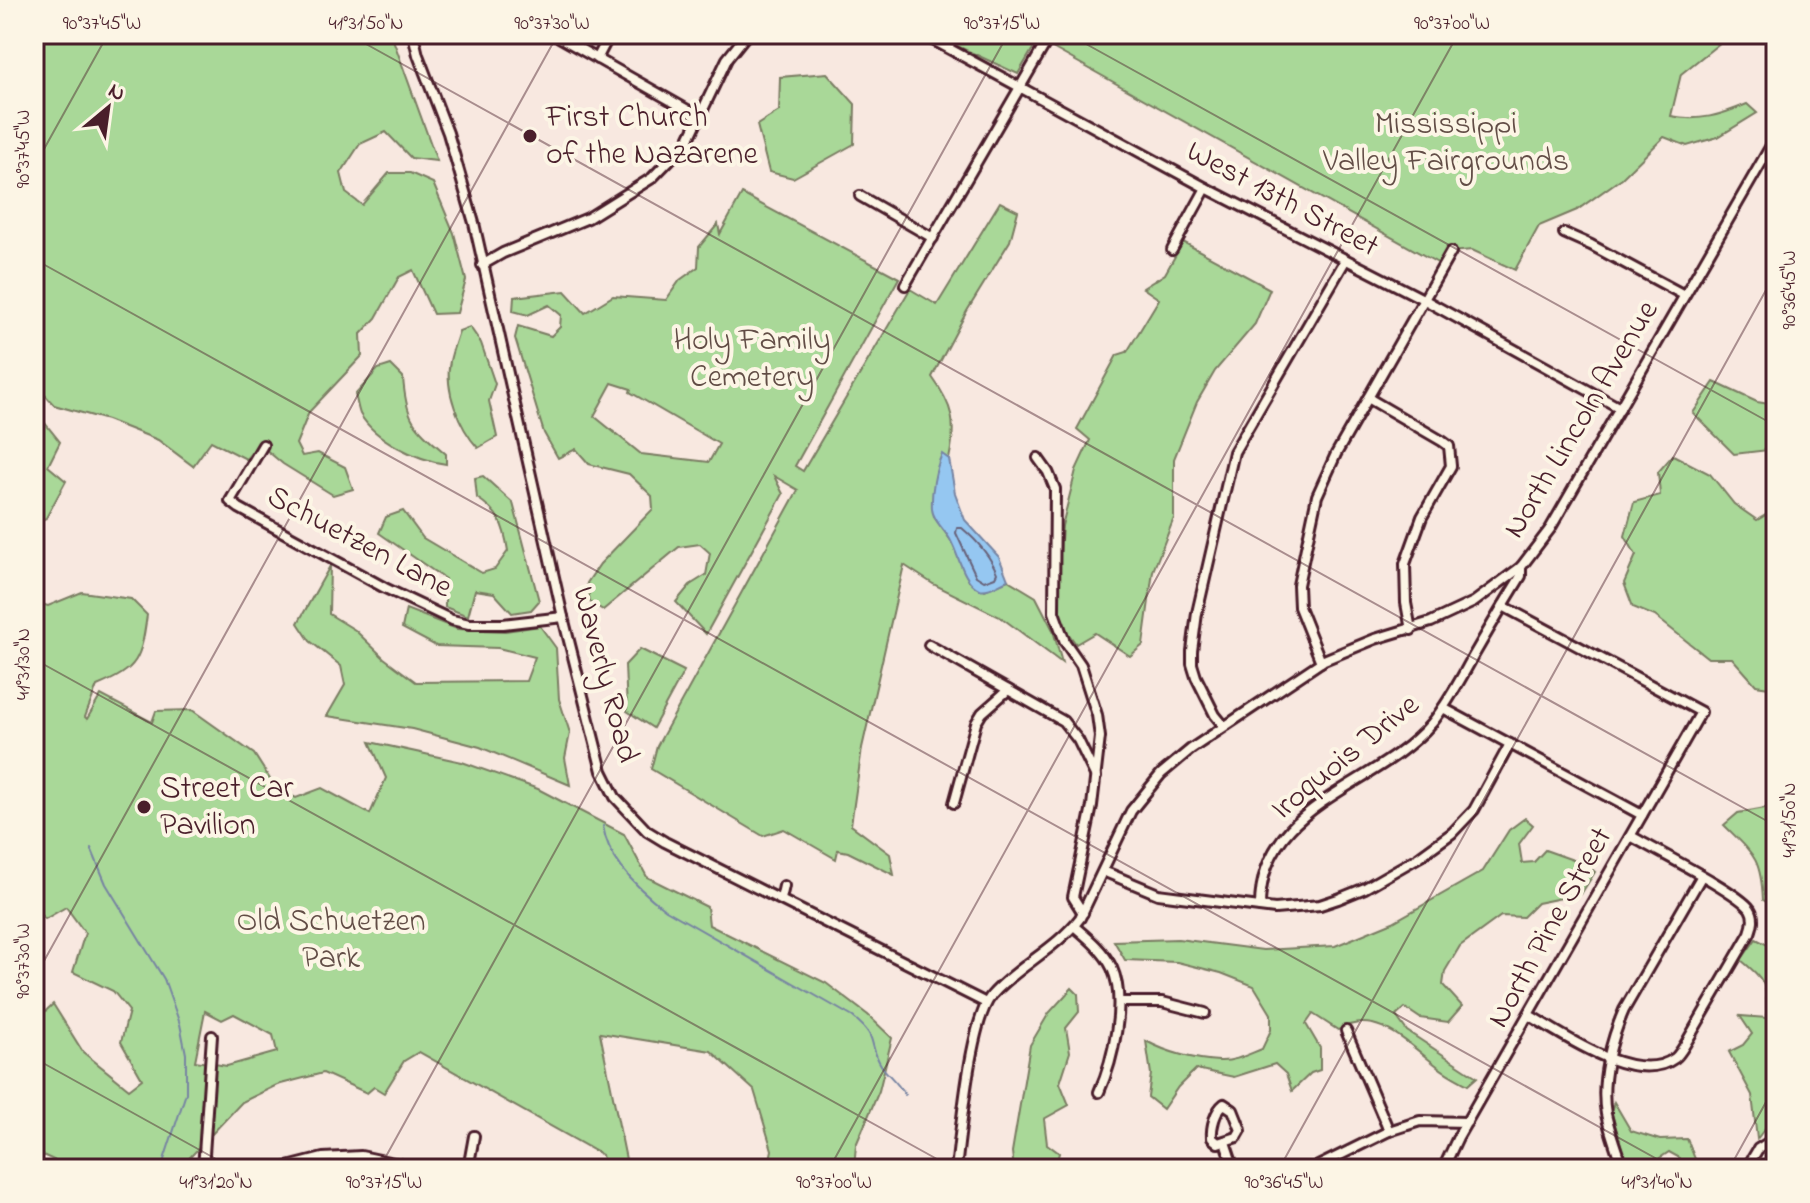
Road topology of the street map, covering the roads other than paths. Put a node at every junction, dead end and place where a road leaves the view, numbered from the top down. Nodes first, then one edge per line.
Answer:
1 (413, 34) edge
2 (610, 34) edge
3 (747, 34) edge
4 (922, 34) edge
5 (559, 37) dead end
6 (1044, 46) dead end
7 (597, 59) junction
8 (1020, 86) junction
9 (700, 117) junction
10 (1776, 137) edge
11 (1206, 188) junction
12 (860, 196) dead end
13 (1564, 233) dead end
14 (933, 238) junction
15 (1172, 250) dead end
16 (1451, 252) dead end
17 (1345, 261) junction
18 (482, 265) junction
19 (905, 285) dead end
20 (1684, 295) junction
21 (1423, 299) junction
22 (1368, 398) junction
23 (1620, 408) junction
24 (263, 445) dead end
25 (1038, 458) dead end
26 (1521, 567) junction
27 (1503, 606) junction
28 (563, 617) junction
29 (1411, 630) junction
30 (929, 645) dead end
31 (1321, 662) junction
32 (1008, 690) junction
33 (1443, 708) junction
34 (1224, 726) junction
35 (1510, 744) junction
36 (1096, 778) junction
37 (954, 803) dead end
38 (1642, 815) junction
39 (1631, 836) junction
40 (1103, 871) junction
41 (1701, 877) junction
42 (784, 886) dead end
43 (781, 899) junction
44 (1260, 907) junction
45 (1083, 913) junction
46 (1074, 926) junction
47 (1119, 1002) junction
48 (986, 1003) junction
49 (1205, 1013) dead end
50 (1529, 1015) junction
51 (1346, 1031) dead end
52 (212, 1036) dead end
53 (1609, 1059) junction
54 (1099, 1092) dead end
55 (1467, 1122) junction
56 (1389, 1131) junction
57 (474, 1136) dead end
58 (1776, 1138) edge
59 (1225, 1142) junction
60 (203, 1169) edge
61 (280, 1169) edge
62 (422, 1169) edge
63 (468, 1169) edge
64 (956, 1169) edge
65 (1234, 1169) edge
66 (1312, 1169) edge
67 (1443, 1169) edge
68 (1623, 1169) edge
69 (1746, 1169) edge

1 - 18 street, Waverly Road
2 - 7 street
3 - 9 street
4 - 8 street, West 13th Street
5 - 7 street
6 - 8 street
7 - 9 street
8 - 11 street, West 13th Street
8 - 14 street
9 - 18 street
10 - 20 street, North Lincoln Avenue
11 - 15 street
11 - 17 street, West 13th Street
12 - 14 street
13 - 20 street
14 - 19 street
16 - 21 street
17 - 21 street, West 13th Street
17 - 34 street
18 - 28 street, Waverly Road
20 - 23 street, North Lincoln Avenue
21 - 22 street
21 - 23 street, West 13th Street
22 - 29 street
22 - 31 street
23 - 26 street, North Lincoln Avenue
24 - 28 street, Schuetzen Lane
25 - 36 street
26 - 27 street, Iroquois Drive
26 - 29 street, North Lincoln Avenue
27 - 33 street, Iroquois Drive
27 - 38 street, North Pine Street
28 - 43 street, Waverly Road
29 - 31 street, North Lincoln Avenue
30 - 32 street
31 - 34 street, North Lincoln Avenue
32 - 36 street
32 - 37 street
33 - 35 street
33 - 44 street, Iroquois Drive
34 - 40 street, North Lincoln Avenue
35 - 38 street
35 - 44 street
36 - 45 street
38 - 39 street, North Pine Street
39 - 41 street
39 - 50 street, North Pine Street
40 - 44 street
40 - 45 street, North Lincoln Avenue
41 - 53 street
41 - 53 street
42 - 43 street
43 - 48 street, Waverly Road
45 - 46 street, North Lincoln Avenue
46 - 47 street
46 - 48 street, North Lincoln Avenue
47 - 49 street
47 - 54 street
48 - 64 street
50 - 53 street
50 - 55 street, North Pine Street
51 - 56 street
52 - 60 street
53 - 68 street
55 - 56 street
55 - 67 street, North Pine Street
56 - 66 street
57 - 63 street
58 - 69 street
59 - 59 street
59 - 65 street
61 - 62 street

